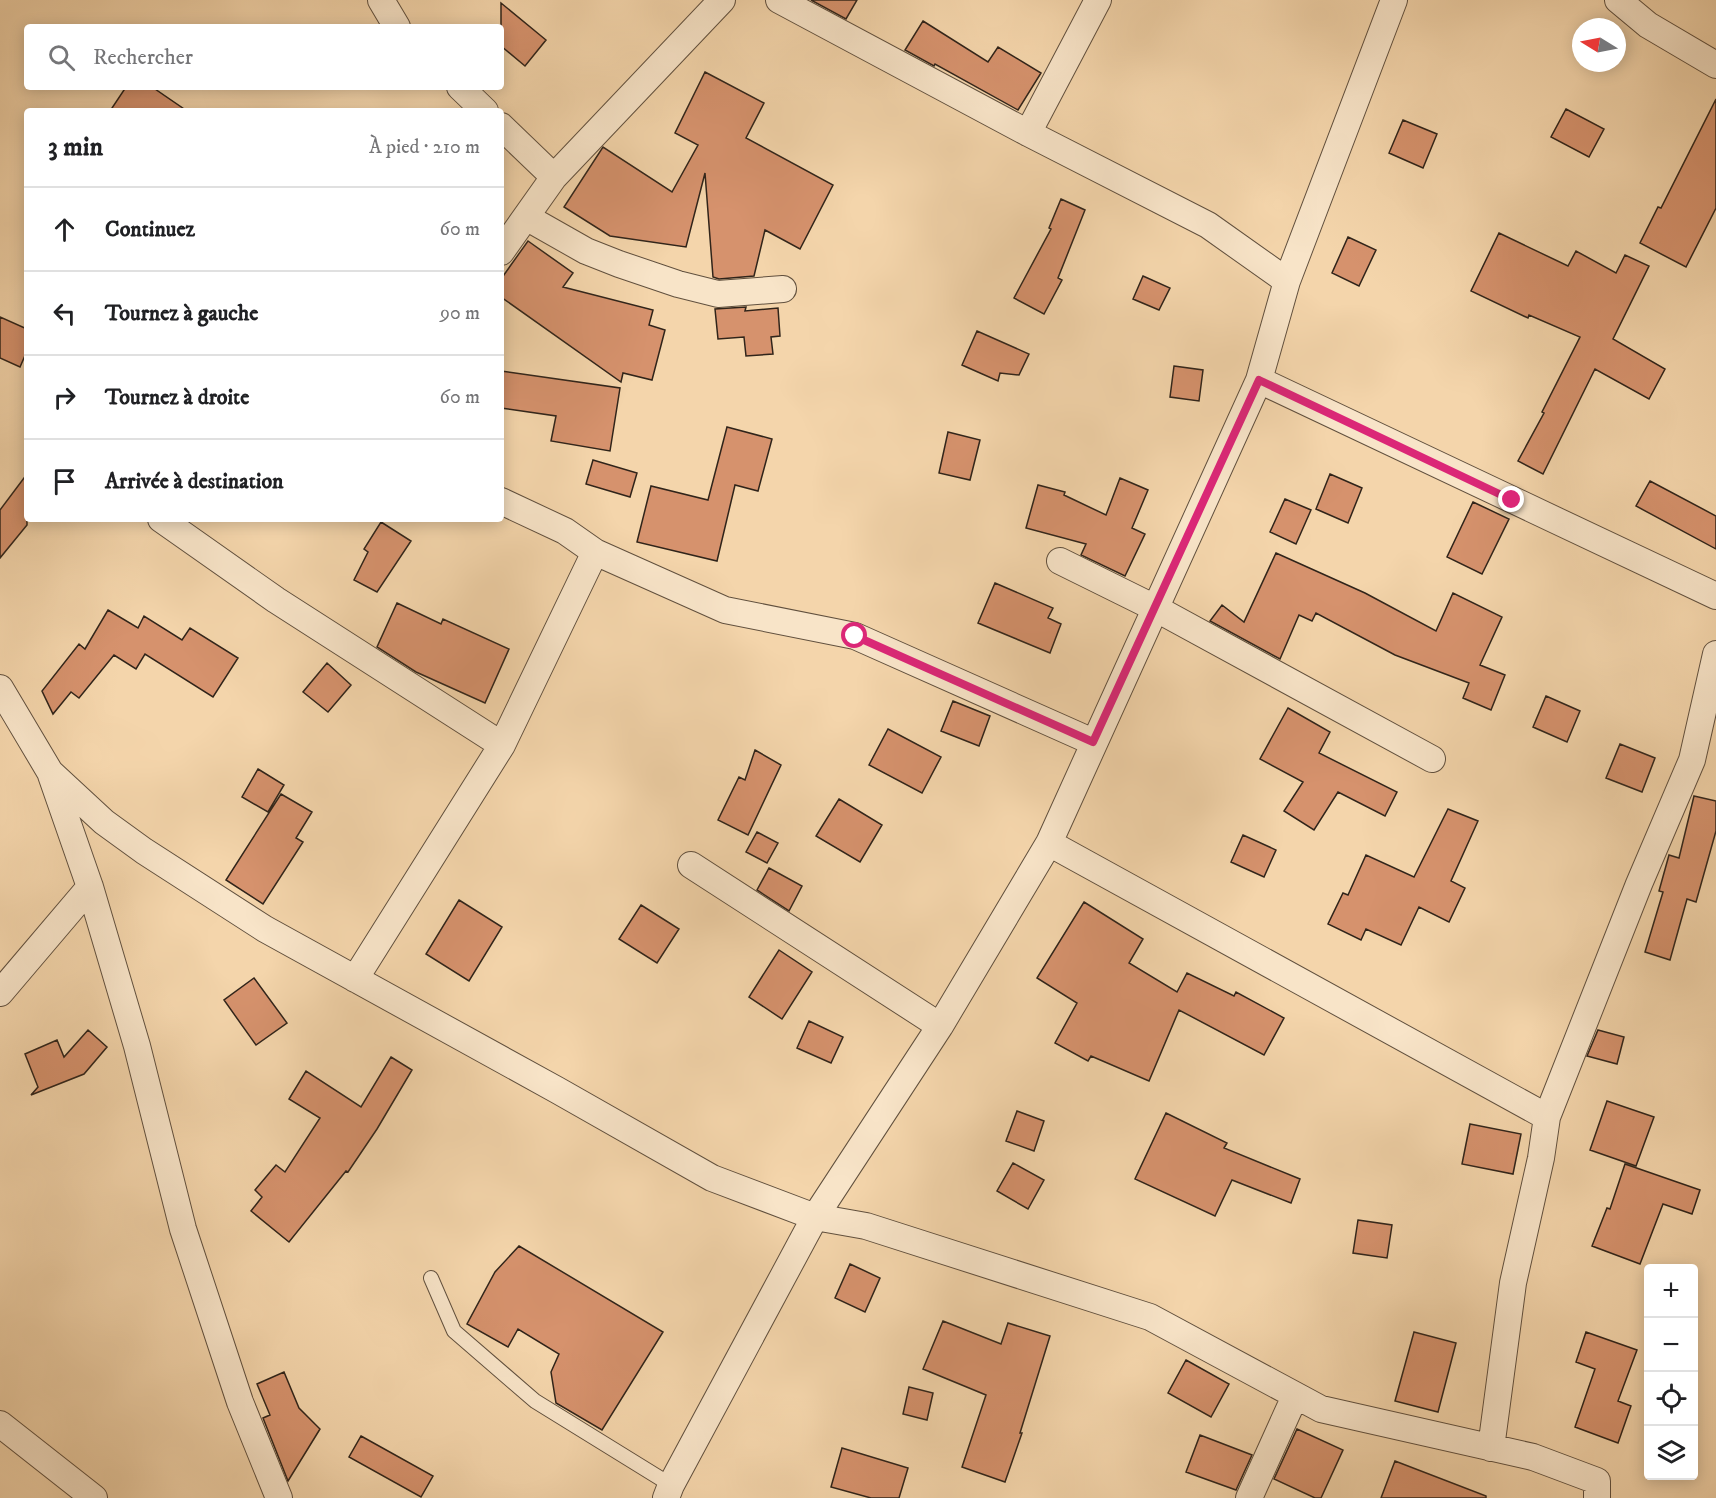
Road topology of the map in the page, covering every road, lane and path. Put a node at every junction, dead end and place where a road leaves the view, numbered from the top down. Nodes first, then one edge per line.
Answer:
1 (381, 0) edge
2 (722, 0) edge
3 (779, 0) edge
4 (1098, 0) edge
5 (1394, 0) edge
6 (1618, 0) edge
7 (395, 24) edge
8 (1716, 65) edge
9 (463, 90) edge
10 (482, 108) edge
11 (504, 129) edge
12 (1028, 133) junction
13 (554, 177) junction
14 (526, 217) junction
15 (504, 248) edge
16 (1287, 281) junction
17 (783, 289) dead end
18 (1259, 380) junction
19 (504, 502) edge
20 (165, 522) edge
21 (596, 552) junction
22 (1060, 561) dead end
23 (1716, 597) edge
24 (1155, 608) junction
25 (1716, 654) edge
26 (0, 688) edge
27 (1093, 742) junction
28 (502, 745) junction
29 (1431, 759) dead end
30 (50, 772) junction
31 (1048, 843) junction
32 (691, 864) dead end
33 (90, 887) junction
34 (355, 980) junction
35 (0, 993) edge
36 (940, 1026) junction
37 (1547, 1117) junction
38 (815, 1217) junction
39 (431, 1278) dead end
40 (1295, 1396) junction
41 (0, 1424) edge
42 (1491, 1448) junction
43 (669, 1491) edge
44 (94, 1498) edge
45 (279, 1498) edge
46 (1250, 1498) edge
47 (1597, 1498) edge

1 - 7 street
2 - 13 street
3 - 12 street
4 - 12 street
5 - 16 street
6 - 8 street
9 - 10 street
11 - 13 street
12 - 16 street
13 - 14 street
14 - 15 street
14 - 17 street
16 - 18 street
18 - 23 street
18 - 24 street
19 - 21 street
20 - 28 street
21 - 27 street
21 - 28 street
22 - 24 street
24 - 27 street
24 - 29 street
25 - 37 street
26 - 30 street
27 - 31 street
28 - 34 street
30 - 33 street
30 - 34 street
31 - 36 street
31 - 37 street
32 - 36 street
33 - 35 street
33 - 45 street
34 - 38 street
36 - 38 street
37 - 42 street
38 - 40 street
38 - 43 street
39 - 43 lane
40 - 42 street
40 - 46 street
41 - 44 street
42 - 47 street

